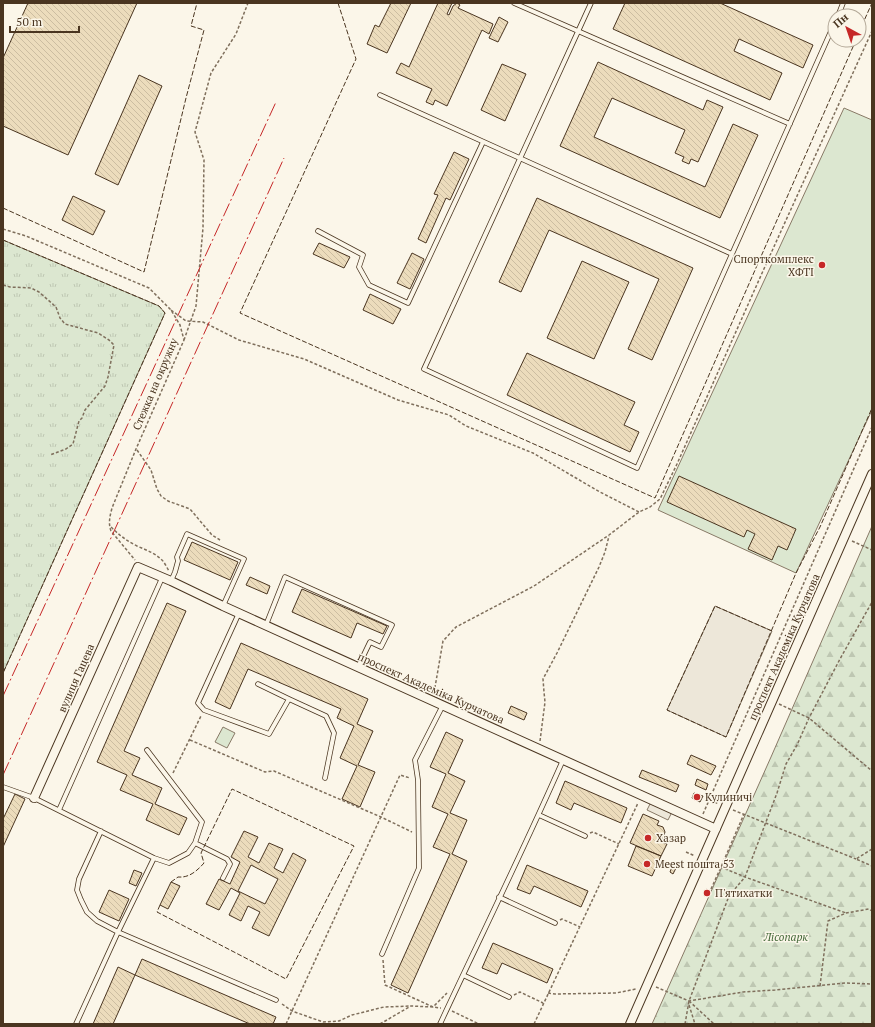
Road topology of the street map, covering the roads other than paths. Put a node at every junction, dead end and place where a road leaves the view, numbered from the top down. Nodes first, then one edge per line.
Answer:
1 (514, 3) edge
2 (591, 3) edge
3 (578, 31) junction
4 (827, 40) edge
5 (380, 95) dead end
6 (790, 124) junction
7 (483, 142) junction
8 (520, 158) junction
9 (318, 231) dead end
10 (732, 254) junction
11 (872, 474) edge
12 (138, 567) joint
13 (162, 578) junction
14 (171, 581) junction
15 (223, 606) junction
16 (239, 613) junction
17 (266, 625) junction
18 (358, 667) junction
19 (258, 684) dead end
20 (290, 699) junction
21 (443, 705) junction
22 (146, 750) dead end
23 (563, 760) junction
24 (325, 778) dead end
25 (3, 787) edge
26 (34, 798) junction
27 (59, 810) junction
28 (539, 815) junction
29 (716, 829) junction
30 (101, 831) junction
31 (585, 836) road end
32 (195, 843) junction
33 (154, 858) junction
34 (223, 878) dead end
35 (499, 898) junction
36 (555, 924) road end
37 (118, 932) junction
38 (382, 954) road end
39 (463, 975) junction
40 (509, 997) road end
41 (276, 1000) road end
42 (76, 1024) edge
43 (440, 1024) edge
44 (630, 1024) edge

1 - 3 lane
2 - 3 lane
3 - 6 lane
3 - 8 lane
4 - 6 lane
5 - 7 lane
6 - 10 lane
7 - 8 lane
7 - 9 lane
8 - 10 lane
8 - 10 lane
11 - 29 street, проспект Академіка Курчатова
12 - 13 street, проспект Академіка Курчатова
12 - 26 street, вулиця Гацева
13 - 14 street, проспект Академіка Курчатова
13 - 27 lane
14 - 15 street, проспект Академіка Курчатова
14 - 15 lane
15 - 16 street, проспект Академіка Курчатова
16 - 17 street, проспект Академіка Курчатова
16 - 20 lane
17 - 18 street, проспект Академіка Курчатова
17 - 18 lane
18 - 21 street, проспект Академіка Курчатова
19 - 20 lane
20 - 24 lane
21 - 23 street, проспект Академіка Курчатова
21 - 38 lane
22 - 32 lane
23 - 28 lane
23 - 29 street, проспект Академіка Курчатова
25 - 26 lane
26 - 27 lane
27 - 30 lane
28 - 31 lane
28 - 35 lane
29 - 44 street, проспект Академіка Курчатова
30 - 33 lane
30 - 37 lane
32 - 33 lane
32 - 34 lane
33 - 37 lane
35 - 36 lane
35 - 39 lane
37 - 41 lane
37 - 42 lane
39 - 40 lane
39 - 43 lane

